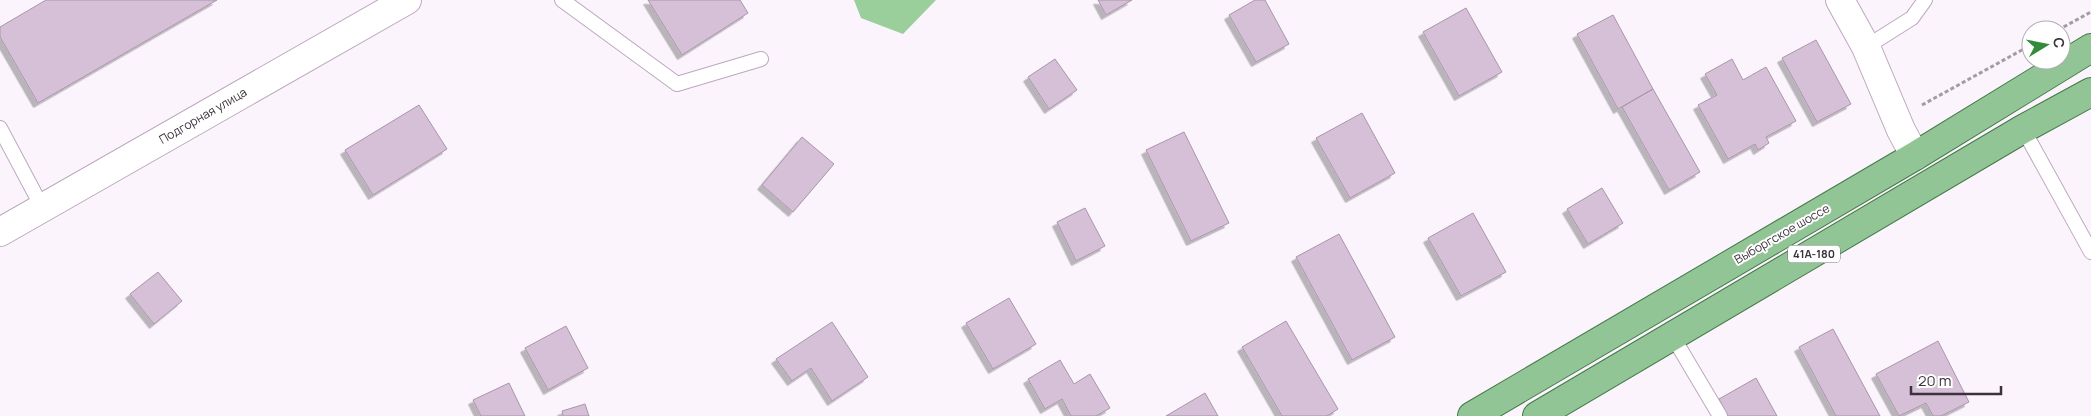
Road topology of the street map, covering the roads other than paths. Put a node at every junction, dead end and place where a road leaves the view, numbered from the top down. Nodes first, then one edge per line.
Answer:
1 (408, 0) edge
2 (562, 0) edge
3 (1840, 0) edge
4 (1925, 0) edge
5 (1866, 47) junction
6 (2091, 48) edge
7 (761, 59) dead end
8 (2091, 92) edge
9 (0, 128) edge
10 (2023, 129) junction
11 (1915, 156) junction
12 (42, 207) junction
13 (0, 232) edge
14 (2091, 252) edge
15 (1674, 337) junction
16 (1472, 416) edge
17 (1537, 416) edge
18 (1720, 416) edge

1 - 12 street, Подгорная улица
2 - 7 lane
3 - 5 street
4 - 5 lane
5 - 11 street
6 - 11 main road, Выборгское шоссе / 41А-180
8 - 10 main road, 41А-180
9 - 12 lane
10 - 14 lane
10 - 15 main road, 41А-180
11 - 16 main road, Выборгское шоссе / 41А-180
12 - 13 street, Подгорная улица
15 - 17 main road, 41А-180
15 - 18 lane

